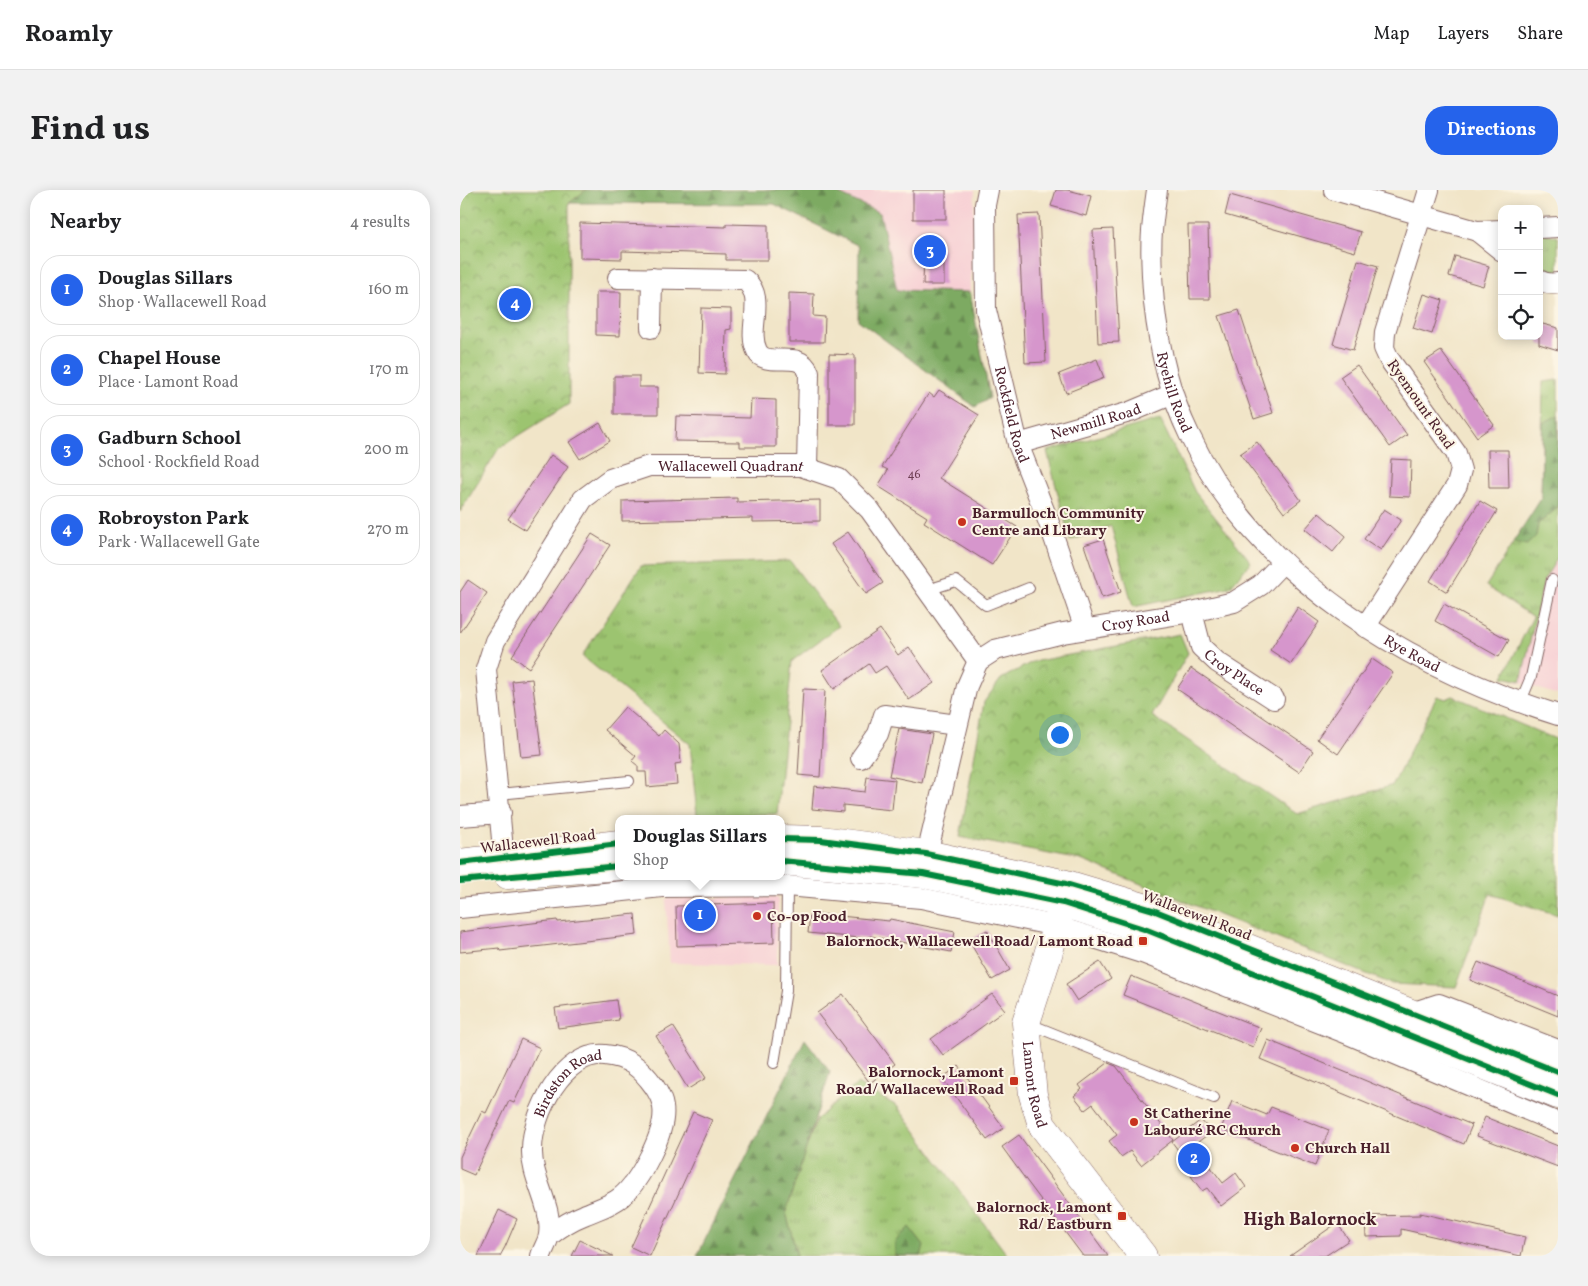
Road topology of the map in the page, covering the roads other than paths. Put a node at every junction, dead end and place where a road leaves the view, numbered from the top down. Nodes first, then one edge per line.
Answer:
1 (988, 190) edge
2 (1157, 190) edge
3 (1334, 190) edge
4 (1429, 190) edge
5 (1422, 216) junction
6 (1558, 227) edge
7 (1543, 228) edge
8 (1498, 230) edge
9 (1476, 231) junction
10 (1501, 250) edge
11 (618, 278) dead end
12 (652, 278) junction
13 (1543, 281) edge
14 (1558, 283) edge
15 (651, 328) dead end
16 (1173, 394) junction
17 (1018, 444) junction
18 (807, 468) junction
19 (1283, 562) junction
20 (1552, 580) dead end
21 (1029, 588) dead end
22 (928, 592) junction
23 (1192, 612) junction
24 (1365, 627) junction
25 (1085, 629) junction
26 (978, 661) junction
27 (1274, 699) dead end
28 (1520, 703) junction
29 (1558, 715) edge
30 (957, 725) junction
31 (861, 758) dead end
32 (629, 780) dead end
33 (500, 803) junction
34 (460, 816) edge
35 (785, 839) edge
36 (615, 845) edge
37 (460, 864) edge
38 (925, 864) junction
39 (615, 866) edge
40 (505, 867) junction
41 (785, 873) edge
42 (785, 873) edge
43 (723, 880) edge
44 (784, 880) edge
45 (460, 881) edge
46 (508, 902) junction
47 (1062, 905) junction
48 (460, 908) edge
49 (1405, 1022) junction
50 (1026, 1023) junction
51 (1558, 1050) edge
52 (774, 1063) dead end
53 (1558, 1072) edge
54 (1558, 1095) edge
55 (1214, 1098) dead end
56 (1558, 1123) edge
57 (549, 1236) junction
58 (541, 1256) edge
59 (1143, 1256) edge

1 - 17 street, Rockfield Road
2 - 16 street, Ryehill Road
3 - 5 street
4 - 5 street, Ryemount Road
5 - 9 street
5 - 24 street, Ryemount Road
6 - 7 street
8 - 9 street
9 - 10 street
11 - 12 street
12 - 15 street
12 - 18 street
13 - 14 street
16 - 17 street, Newmill Road
16 - 19 street, Ryehill Road
17 - 25 street, Rockfield Road
18 - 22 street, Wallacewell Quadrant
18 - 33 street, Wallacewell Quadrant
19 - 23 street, Croy Road
19 - 24 street, Rye Road
20 - 28 lane
21 - 22 lane
22 - 26 street, Wallacewell Quadrant
23 - 25 street, Croy Road
23 - 27 street, Croy Place
24 - 28 street, Rye Road
25 - 26 street, Croy Road
26 - 30 street
28 - 29 street, Rye Road
30 - 31 street
30 - 38 street
32 - 33 lane
33 - 34 street
33 - 40 street, Wallacewell Quadrant
35 - 38 street
36 - 40 street, Wallacewell Road
37 - 40 street, Wallacewell Road
38 - 41 street
38 - 47 street
39 - 40 street, Wallacewell Road
40 - 45 street, Wallacewell Road
40 - 46 street, Wallacewell Road
42 - 47 street
43 - 46 street
44 - 52 lane
46 - 48 street
47 - 49 street
47 - 50 street, Lamont Road
47 - 56 street
49 - 51 street
49 - 53 street
49 - 54 street
50 - 55 lane
50 - 59 street, Lamont Road
57 - 57 street, Birdston Road
57 - 58 street, Birdston Road

